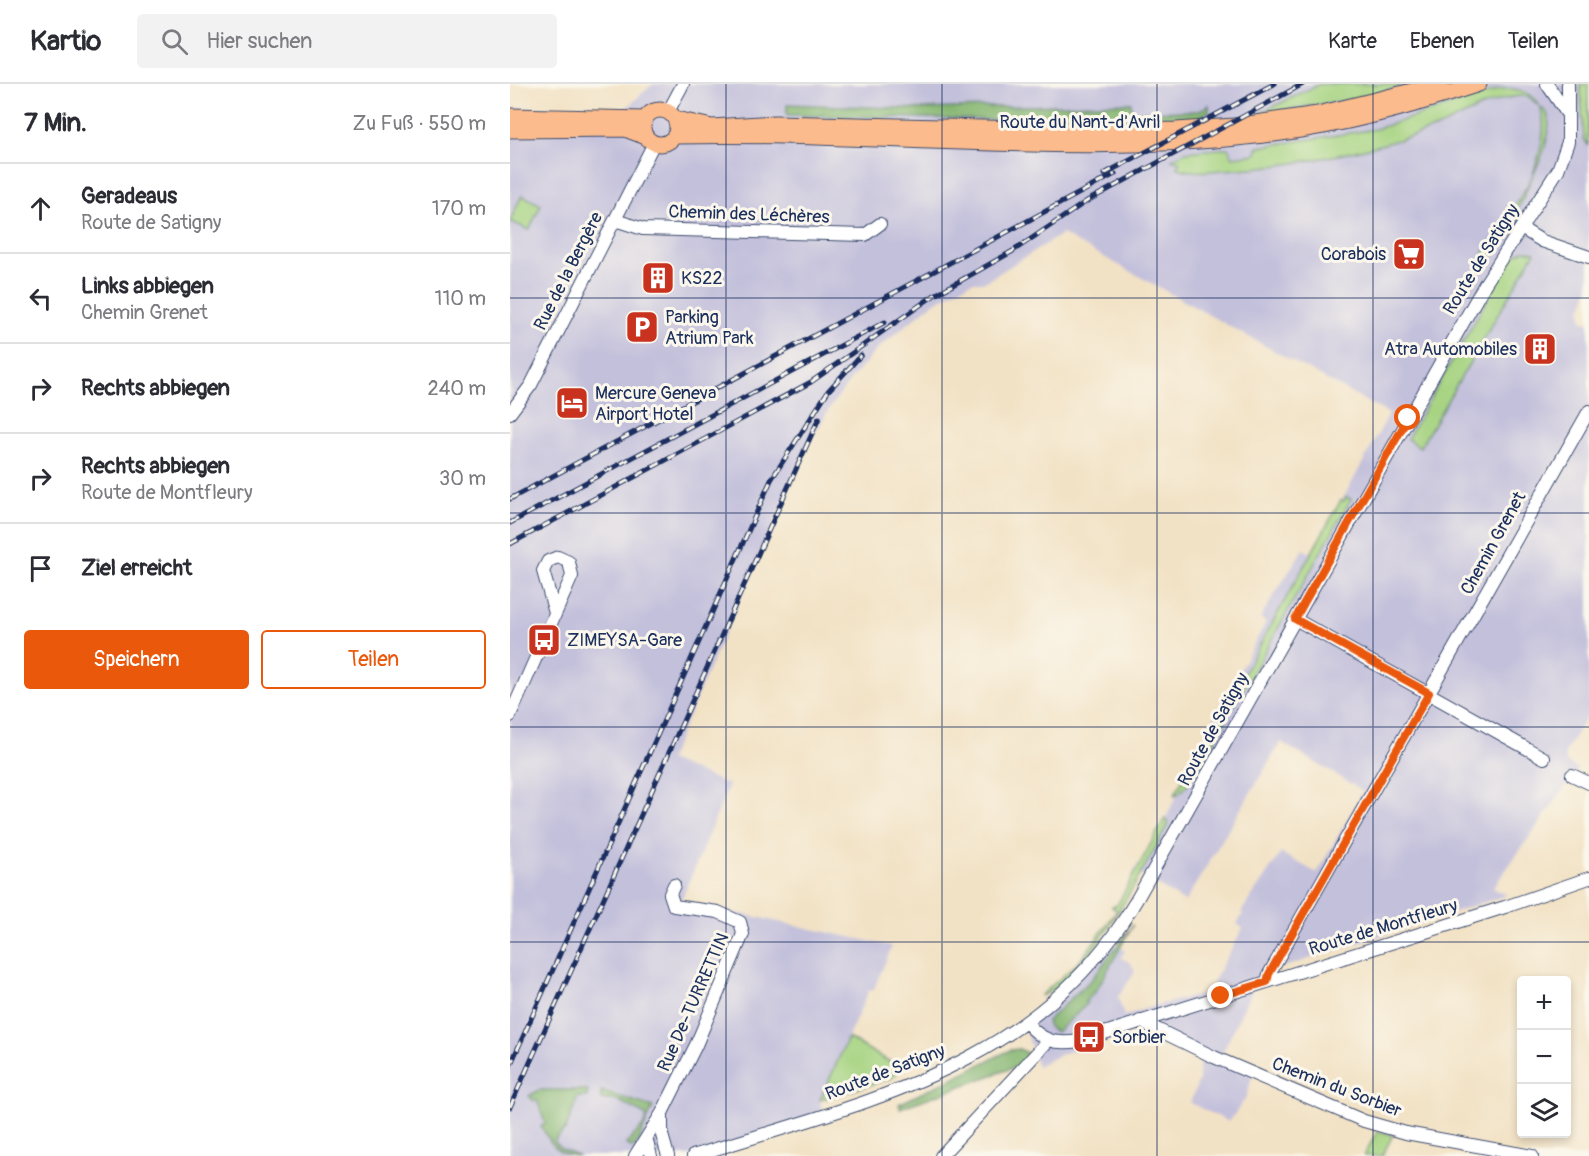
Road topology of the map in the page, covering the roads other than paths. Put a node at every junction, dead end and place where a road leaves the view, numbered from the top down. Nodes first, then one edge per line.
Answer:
1 (683, 84) edge
2 (1441, 84) edge
3 (1479, 84) edge
4 (1546, 84) edge
5 (1568, 84) edge
6 (672, 115) junction
7 (1568, 115) junction
8 (510, 116) edge
9 (645, 119) junction
10 (510, 130) edge
11 (675, 136) junction
12 (650, 140) junction
13 (615, 220) junction
14 (880, 224) dead end
15 (1521, 228) junction
16 (1589, 257) edge
17 (1589, 411) edge
18 (510, 413) edge
19 (555, 613) dead end
20 (1295, 619) junction
21 (1429, 693) junction
22 (510, 716) edge
23 (1544, 759) dead end
24 (1572, 775) dead end
25 (1589, 783) edge
26 (1589, 878) edge
27 (674, 885) dead end
28 (1267, 982) junction
29 (1140, 1022) junction
30 (1027, 1023) junction
31 (1048, 1041) junction
32 (662, 1113) junction
33 (646, 1141) junction
34 (635, 1156) edge
35 (651, 1156) edge
36 (668, 1156) edge
37 (693, 1156) edge
38 (941, 1156) edge
39 (1532, 1156) edge

1 - 6 street
2 - 6 main road, Route du Nant-d'Avril
3 - 11 main road, Route du Nant-d'Avril
4 - 7 street
5 - 7 street, Route de Satigny
6 - 9 main road
6 - 11 main road
7 - 15 street, Route de Satigny
8 - 9 main road
9 - 12 main road
10 - 12 main road
11 - 12 main road
12 - 13 street, Rue de la Bergère
13 - 14 street, Chemin des Léchères
13 - 18 street, Rue de la Bergère
15 - 16 street
15 - 20 street, Route de Satigny
17 - 21 street, Chemin Grenet
19 - 22 street
20 - 21 street
20 - 30 street, Route de Satigny
21 - 23 street
21 - 28 street, Chemin Grenet
24 - 25 street
26 - 28 street, Route de Montfleury
27 - 32 street, Rue De-TURRETTIN
28 - 29 street, Route de Montfleury
29 - 31 street, Route de Montfleury
29 - 39 street, Chemin du Sorbier
30 - 31 street
30 - 37 street, Route de Satigny
31 - 38 street
32 - 33 street, Rue De-TURRETTIN
32 - 36 street
33 - 34 street, Rue De-TURRETTIN
33 - 35 street

